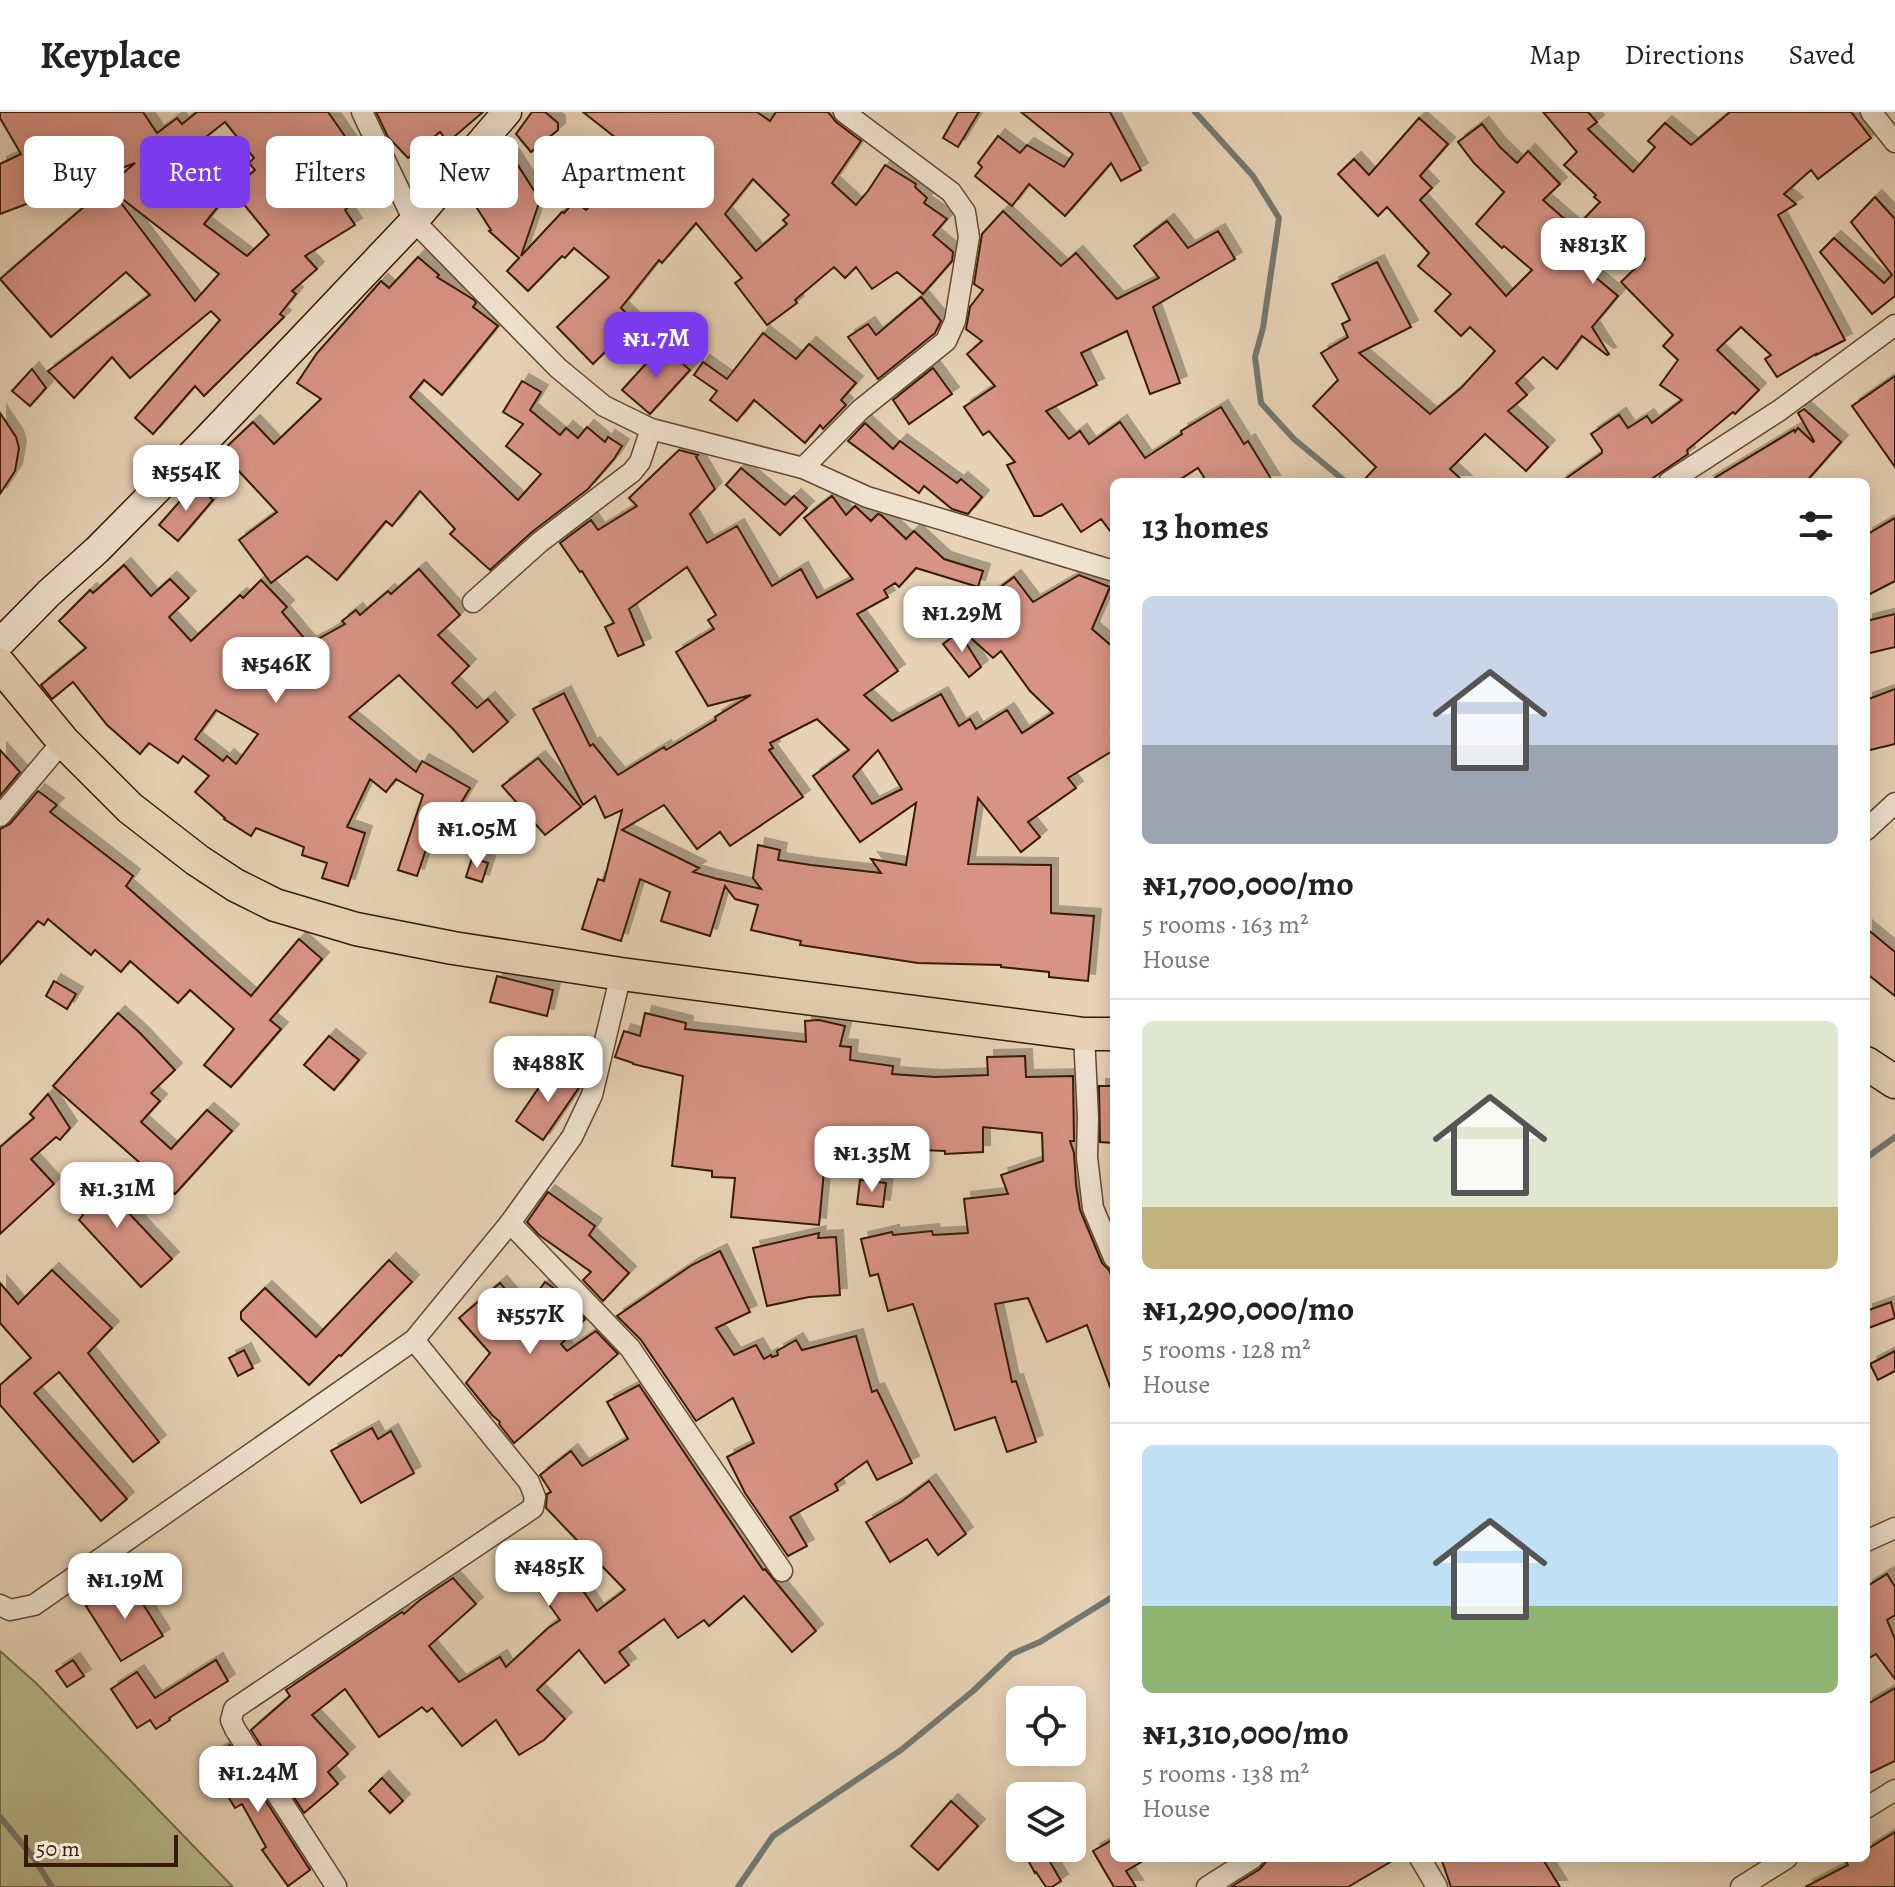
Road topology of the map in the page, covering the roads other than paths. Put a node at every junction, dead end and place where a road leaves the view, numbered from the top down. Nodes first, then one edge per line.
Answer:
1 (362, 112) edge
2 (507, 112) edge
3 (844, 112) edge
4 (1871, 112) edge
5 (1895, 142) edge
6 (414, 221) junction
7 (1895, 325) edge
8 (651, 429) junction
9 (803, 468) junction
10 (1675, 478) edge
11 (1110, 570) edge
12 (49, 593) junction
13 (473, 602) dead end
14 (0, 621) edge
15 (0, 643) edge
16 (0, 665) edge
17 (0, 688) edge
18 (60, 737) junction
19 (1895, 803) edge
20 (0, 816) edge
21 (1870, 826) edge
22 (621, 974) junction
23 (1099, 1034) edge
24 (1870, 1066) edge
25 (1895, 1082) edge
26 (510, 1223) junction
27 (1110, 1248) edge
28 (414, 1340) junction
29 (1895, 1528) edge
30 (1870, 1539) edge
31 (782, 1571) dead end
32 (0, 1605) edge
33 (1895, 1790) edge
34 (1870, 1806) edge
35 (1247, 1862) edge
36 (1422, 1862) edge
37 (1782, 1862) edge
38 (1750, 1885) edge
39 (336, 1886) edge
40 (1207, 1887) edge
41 (1437, 1887) edge

1 - 6 street
2 - 6 main road
3 - 9 street
4 - 5 street
6 - 8 street
6 - 12 main road
7 - 10 street
8 - 9 street
8 - 13 street
9 - 11 street
12 - 14 main road
12 - 15 main road
16 - 18 main road
17 - 18 main road
18 - 20 street
18 - 22 main road
19 - 21 street
22 - 23 main road
22 - 26 street
23 - 27 street
24 - 25 main road
26 - 28 street
26 - 31 street
28 - 32 street
28 - 39 street
29 - 30 street
33 - 34 street
35 - 40 street
36 - 41 street
37 - 38 street

